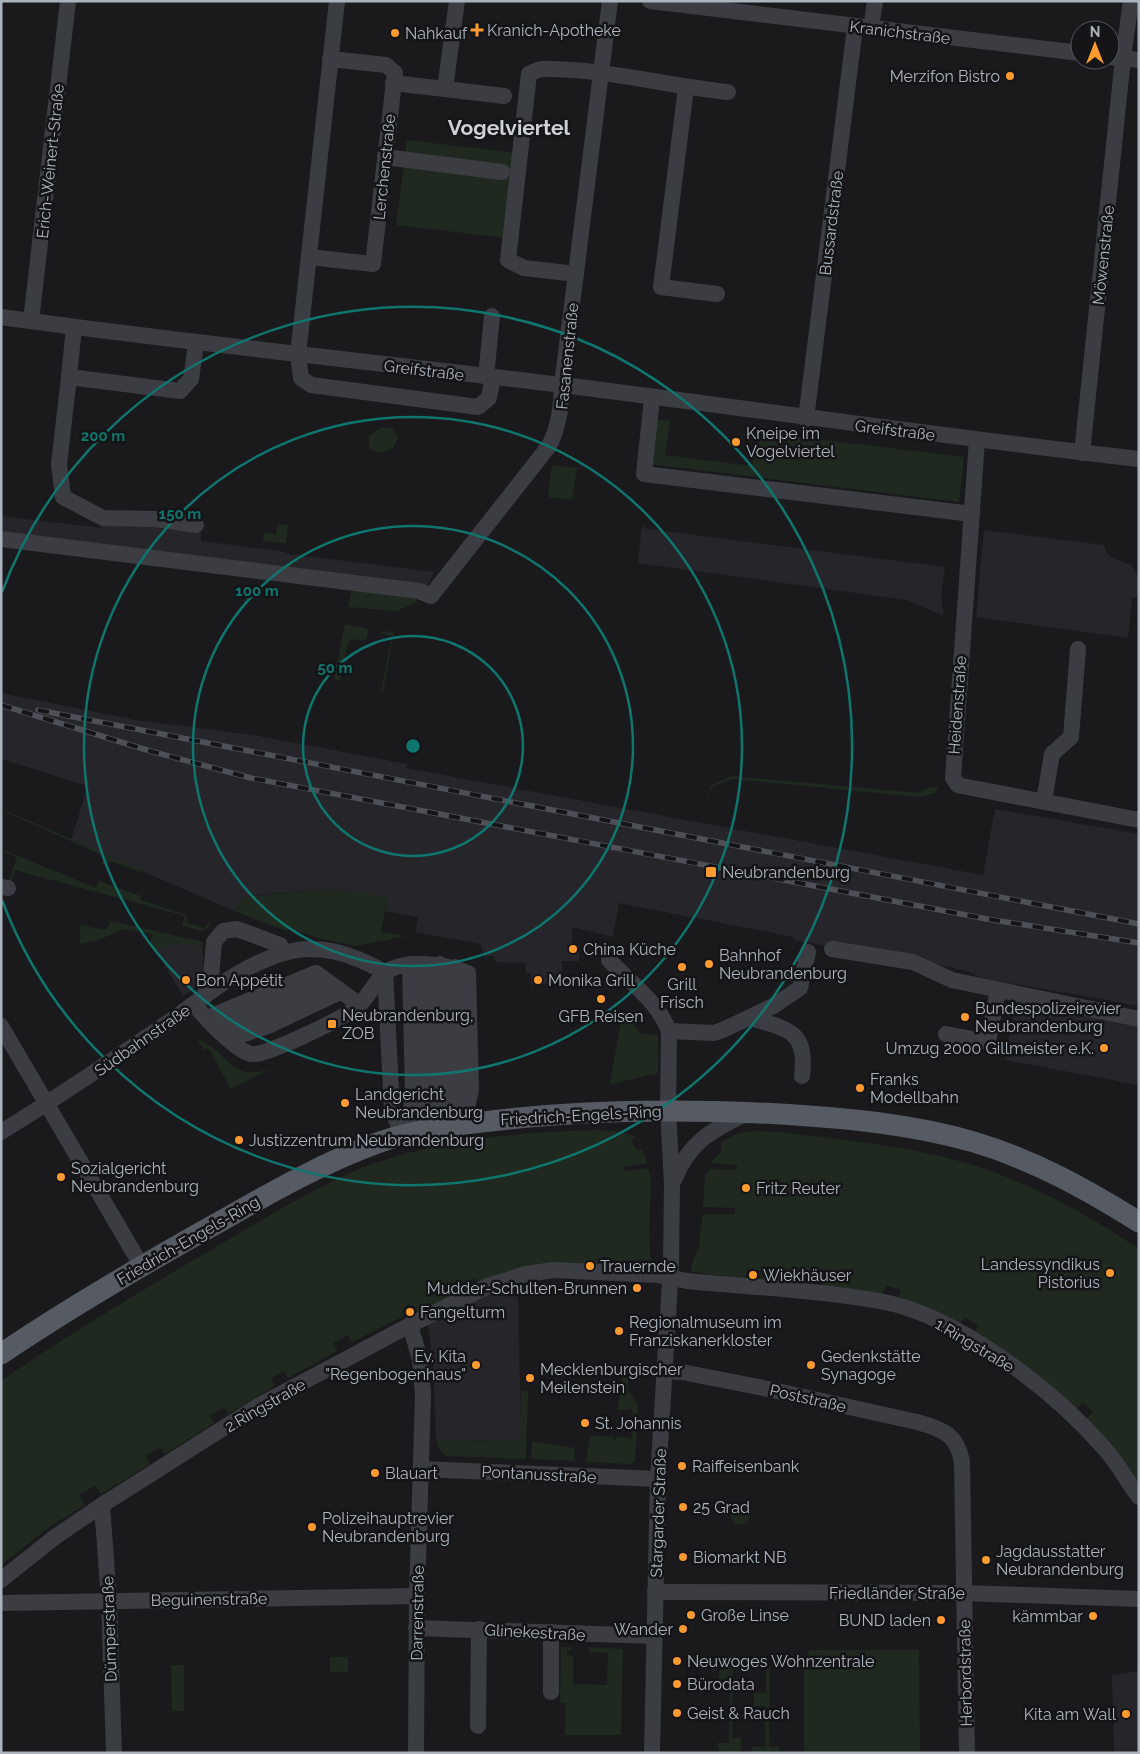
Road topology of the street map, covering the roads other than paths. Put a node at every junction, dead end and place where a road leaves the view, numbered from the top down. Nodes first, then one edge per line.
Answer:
1 (68, 1) edge
2 (337, 1) edge
3 (457, 1) edge
4 (610, 1) edge
5 (650, 1) edge
6 (875, 1) edge
7 (1131, 1) edge
8 (721, 6) edge
9 (855, 27) junction
10 (871, 29) junction
11 (1070, 52) edge
12 (1124, 58) edge
13 (330, 59) junction
14 (601, 74) junction
15 (393, 83) junction
16 (686, 88) junction
17 (445, 89) junction
18 (728, 92) dead end
19 (504, 96) dead end
20 (385, 157) junction
21 (502, 172) dead end
22 (309, 257) junction
23 (576, 274) junction
24 (717, 294) dead end
25 (492, 316) dead end
26 (1, 317) edge
27 (32, 321) junction
28 (74, 326) junction
29 (196, 344) junction
30 (298, 355) junction
31 (69, 377) junction
32 (490, 377) junction
33 (562, 385) junction
34 (652, 398) junction
35 (806, 419) junction
36 (977, 440) junction
37 (1082, 453) junction
38 (1139, 460) edge
39 (972, 514) junction
40 (196, 525) dead end
41 (1, 539) edge
42 (1078, 648) dead end
43 (1044, 801) junction
44 (1139, 820) edge
45 (832, 949) dead end
46 (284, 952) junction
47 (808, 952) dead end
48 (609, 960) dead end
49 (432, 965) junction
50 (385, 972) junction
51 (998, 990) junction
52 (346, 993) junction
53 (199, 1000) junction
54 (750, 1018) junction
55 (1139, 1019) edge
56 (1, 1026) edge
57 (669, 1031) junction
58 (224, 1034) junction
59 (946, 1034) dead end
60 (802, 1076) dead end
61 (47, 1104) junction
62 (668, 1110) junction
63 (748, 1112) junction
64 (432, 1129) junction
65 (1, 1132) edge
66 (672, 1184) junction
67 (1139, 1222) edge
68 (142, 1265) junction
69 (670, 1278) junction
70 (410, 1325) junction
71 (1, 1354) edge
72 (664, 1371) junction
73 (948, 1435) joint
74 (421, 1469) junction
75 (658, 1479) junction
76 (1139, 1497) edge
77 (102, 1505) junction
78 (1, 1580) edge
79 (655, 1592) junction
80 (963, 1593) junction
81 (417, 1596) junction
82 (1139, 1599) edge
83 (109, 1601) junction
84 (1, 1603) edge
85 (416, 1628) junction
86 (479, 1629) junction
87 (551, 1632) junction
88 (654, 1636) junction
89 (551, 1692) dead end
90 (478, 1726) dead end
91 (114, 1753) edge
92 (416, 1753) edge
93 (652, 1753) edge
94 (966, 1753) edge

1 - 27 street, Erich-Weinert-Straße
2 - 13 street
3 - 17 street
4 - 14 street, Fasanenstraße
5 - 8 street, Kranichstraße
6 - 10 street
7 - 12 street, Möwenstraße
8 - 9 street, Kranichstraße
9 - 10 street, Kranichstraße
9 - 35 street, Bussardstraße
10 - 11 street, Kranichstraße
12 - 37 street, Möwenstraße
13 - 15 street
13 - 22 street
14 - 16 street
14 - 23 street, Fasanenstraße
14 - 23 street
15 - 17 street
15 - 20 street, Lerchenstraße
16 - 18 street
16 - 24 street
17 - 19 street
20 - 21 street
20 - 22 street, Lerchenstraße
22 - 30 street
23 - 33 street, Fasanenstraße
25 - 32 street
26 - 27 street, Greifstraße
27 - 28 street, Greifstraße
28 - 29 street, Greifstraße
28 - 31 street
29 - 30 street, Greifstraße
29 - 31 street
30 - 32 street, Greifstraße
30 - 32 street
31 - 40 street
32 - 33 street, Greifstraße
33 - 34 street, Greifstraße
33 - 41 street, Fasanenstraße
34 - 35 street, Greifstraße
34 - 39 street
35 - 36 street, Greifstraße
36 - 37 street, Greifstraße
36 - 39 street, Heidenstraße
37 - 38 street, Greifstraße
39 - 43 street, Heidenstraße
42 - 43 street
43 - 44 street, Heidenstraße
45 - 51 street
46 - 50 street, Südbahnstraße
46 - 53 street, Südbahnstraße
46 - 53 street
47 - 54 street
48 - 57 street
49 - 50 street
49 - 64 street
49 - 64 street
49 - 64 street
50 - 52 street
50 - 64 street
51 - 55 street
51 - 59 street
52 - 58 street
52 - 58 street
52 - 58 street
53 - 58 street
53 - 61 street, Südbahnstraße
54 - 57 street
54 - 60 street
56 - 61 street
57 - 62 street, Stargarder Straße
61 - 65 street, Südbahnstraße
61 - 68 street
62 - 63 main road, Friedrich-Engels-Ring
62 - 64 main road, Friedrich-Engels-Ring
62 - 66 street, Stargarder Straße
63 - 66 street, Stargarder Straße
63 - 67 main road, Friedrich-Engels-Ring
64 - 68 main road, Friedrich-Engels-Ring
66 - 69 street, Stargarder Straße
68 - 71 main road, Friedrich-Engels-Ring
69 - 70 street, 2.Ringstraße
69 - 72 street, Stargarder Straße
69 - 76 street, 1.Ringstraße
70 - 74 street, Darrenstraße
70 - 77 street, 2.Ringstraße
72 - 73 street, Poststraße
72 - 75 street, Stargarder Straße
73 - 80 street, Herbordstraße
74 - 75 street, Pontanusstraße
74 - 81 street, Darrenstraße
75 - 79 street, Stargarder Straße
77 - 78 street, 2.Ringstraße
77 - 83 street, Dümperstraße
79 - 80 street, Friedländer Straße
79 - 88 street, Stargarder Straße
80 - 82 street, Friedländer Straße
80 - 94 street, Herbordstraße
81 - 83 street, Beguinenstraße
81 - 85 street, Darrenstraße
83 - 84 street, Beguinenstraße
83 - 91 street, Dümperstraße
85 - 86 street, Glinekestraße
85 - 92 street, Darrenstraße
86 - 87 street, Glinekestraße
86 - 90 street
87 - 88 street, Glinekestraße
87 - 89 street
88 - 93 street, Stargarder Straße

